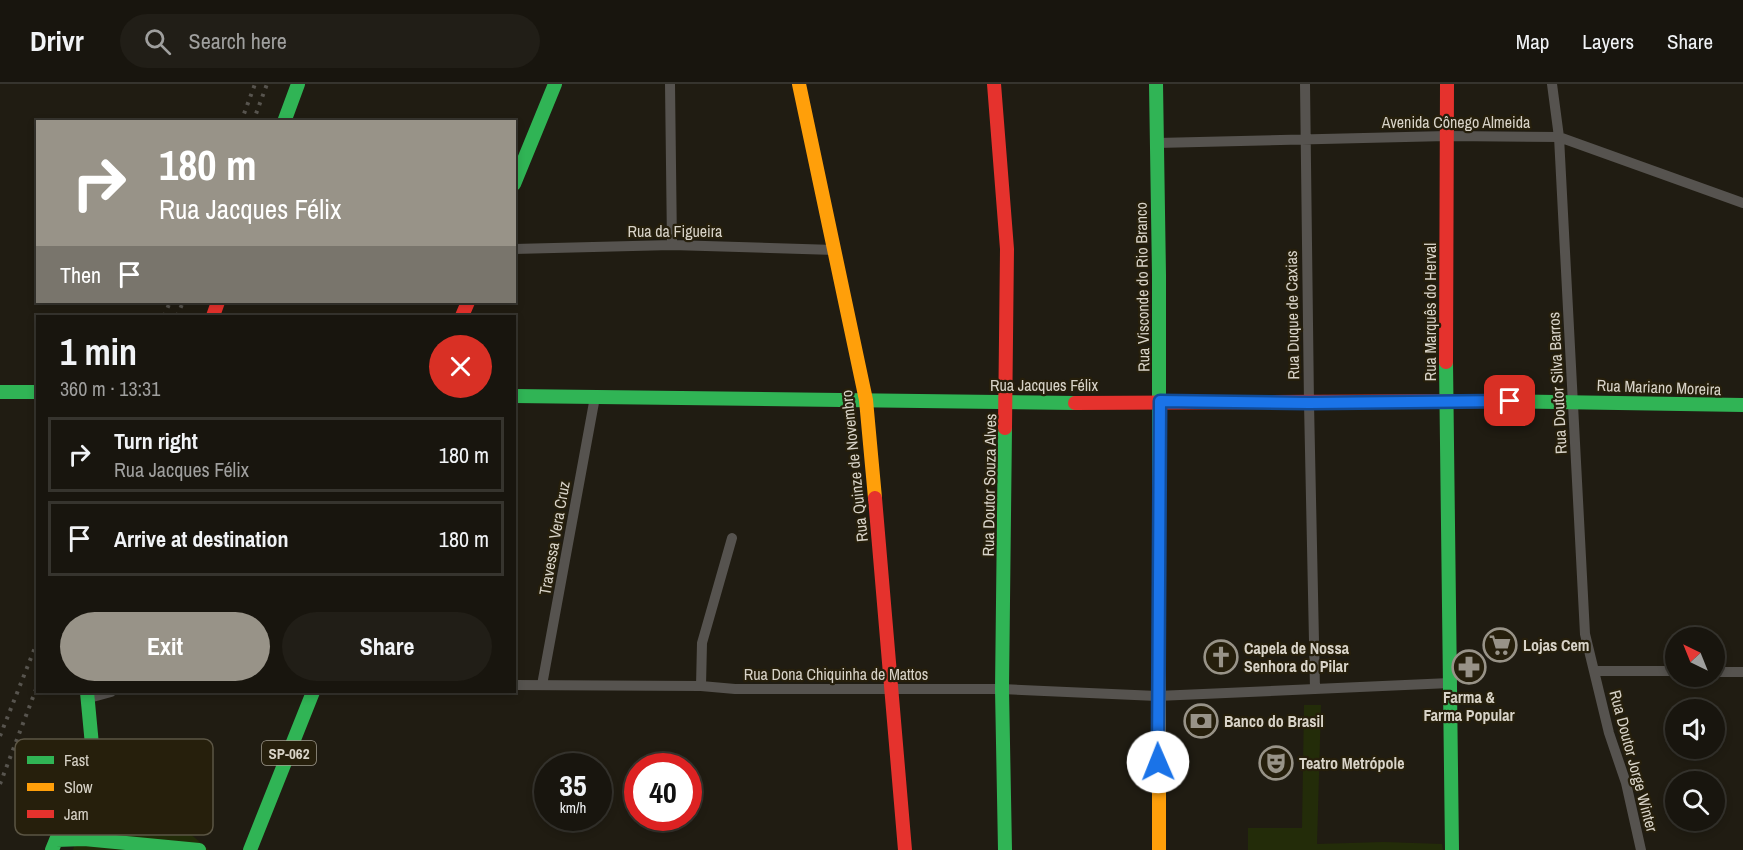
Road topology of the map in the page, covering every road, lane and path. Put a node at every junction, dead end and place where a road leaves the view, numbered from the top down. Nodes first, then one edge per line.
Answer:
1 (298, 84) edge
2 (555, 84) edge
3 (670, 84) edge
4 (799, 84) edge
5 (994, 84) edge
6 (1156, 84) edge
7 (1305, 84) edge
8 (1447, 84) edge
9 (1552, 84) edge
10 (285, 120) edge
11 (1447, 136) junction
12 (1559, 137) junction
13 (1305, 140) junction
14 (1157, 143) junction
15 (516, 179) edge
16 (1743, 203) edge
17 (672, 245) junction
18 (516, 249) edge
19 (835, 250) junction
20 (0, 392) edge
21 (36, 392) edge
22 (516, 396) edge
23 (595, 397) junction
24 (866, 400) junction
25 (1160, 401) junction
26 (1574, 401) junction
27 (1446, 402) junction
28 (1007, 403) junction
29 (1309, 403) junction
30 (1743, 405) edge
31 (732, 538) dead end
32 (1665, 671) edge
33 (1725, 672) edge
34 (1743, 672) edge
35 (1596, 675) junction
36 (1450, 683) junction
37 (516, 685) edge
38 (542, 685) junction
39 (701, 686) junction
40 (890, 688) junction
41 (1002, 689) junction
42 (1315, 689) junction
43 (103, 693) edge
44 (313, 693) edge
45 (88, 695) edge
46 (1157, 696) junction
47 (92, 739) edge
48 (54, 845) edge
49 (199, 850) edge
50 (250, 850) edge
51 (905, 850) edge
52 (1005, 850) edge
53 (1160, 850) edge
54 (1452, 850) edge
55 (1641, 850) edge

1 - 10 main road
2 - 15 main road
3 - 17 street
4 - 19 main road, Rua Quinze de Novembro
5 - 28 main road, Rua Doutor Souza Alves
6 - 14 main road, Rua Visconde do Rio Branco
7 - 13 street, Rua Duque de Caxias
8 - 11 main road, Rua Marquês do Herval
9 - 12 street, Rua Doutor Silva Barros
11 - 12 street, Avenida Cônego Almeida
11 - 13 street, Avenida Cônego Almeida
11 - 27 main road, Rua Marquês do Herval
12 - 16 street, Avenida Cônego Almeida
12 - 26 street, Rua Doutor Silva Barros
13 - 14 street, Avenida Cônego Almeida
13 - 29 street, Rua Duque de Caxias
14 - 25 main road, Rua Visconde do Rio Branco
17 - 18 street, Rua da Figueira
17 - 19 street, Rua da Figueira
19 - 24 main road, Rua Quinze de Novembro
20 - 21 main road
22 - 23 main road, Rua Jacques Félix
23 - 24 main road, Rua Jacques Félix
23 - 38 street, Travessa Vera Cruz
24 - 28 main road, Rua Jacques Félix
24 - 40 main road, Rua Quinze de Novembro
25 - 28 main road, Rua Jacques Félix
25 - 29 main road, Rua Jacques Félix
25 - 46 main road, Rua Visconde do Rio Branco
26 - 27 main road, Rua Jacques Félix
26 - 30 main road, Rua Mariano Moreira
26 - 35 street, Rua Doutor Silva Barros
27 - 29 main road, Rua Jacques Félix
27 - 36 main road, Rua Marquês do Herval
28 - 41 main road, Rua Doutor Souza Alves
29 - 42 street, Rua Duque de Caxias
31 - 39 street
32 - 35 street
33 - 34 street
35 - 55 street, Rua Doutor Jorge Winter
36 - 42 street, Rua Dona Chiquinha de Mattos
36 - 54 main road, Rua Marquês do Herval
37 - 38 street, Rua Dona Chiquinha de Mattos
38 - 39 street, Rua Dona Chiquinha de Mattos
39 - 40 street, Rua Dona Chiquinha de Mattos
40 - 41 street, Rua Dona Chiquinha de Mattos
40 - 51 main road, Rua Quinze de Novembro
41 - 46 street, Rua Dona Chiquinha de Mattos
41 - 52 main road, Rua Doutor Souza Alves
42 - 46 street, Rua Dona Chiquinha de Mattos
43 - 45 street
44 - 50 main road, SP-062
45 - 47 main road
46 - 53 main road, Rua Visconde do Rio Branco
48 - 49 main road

